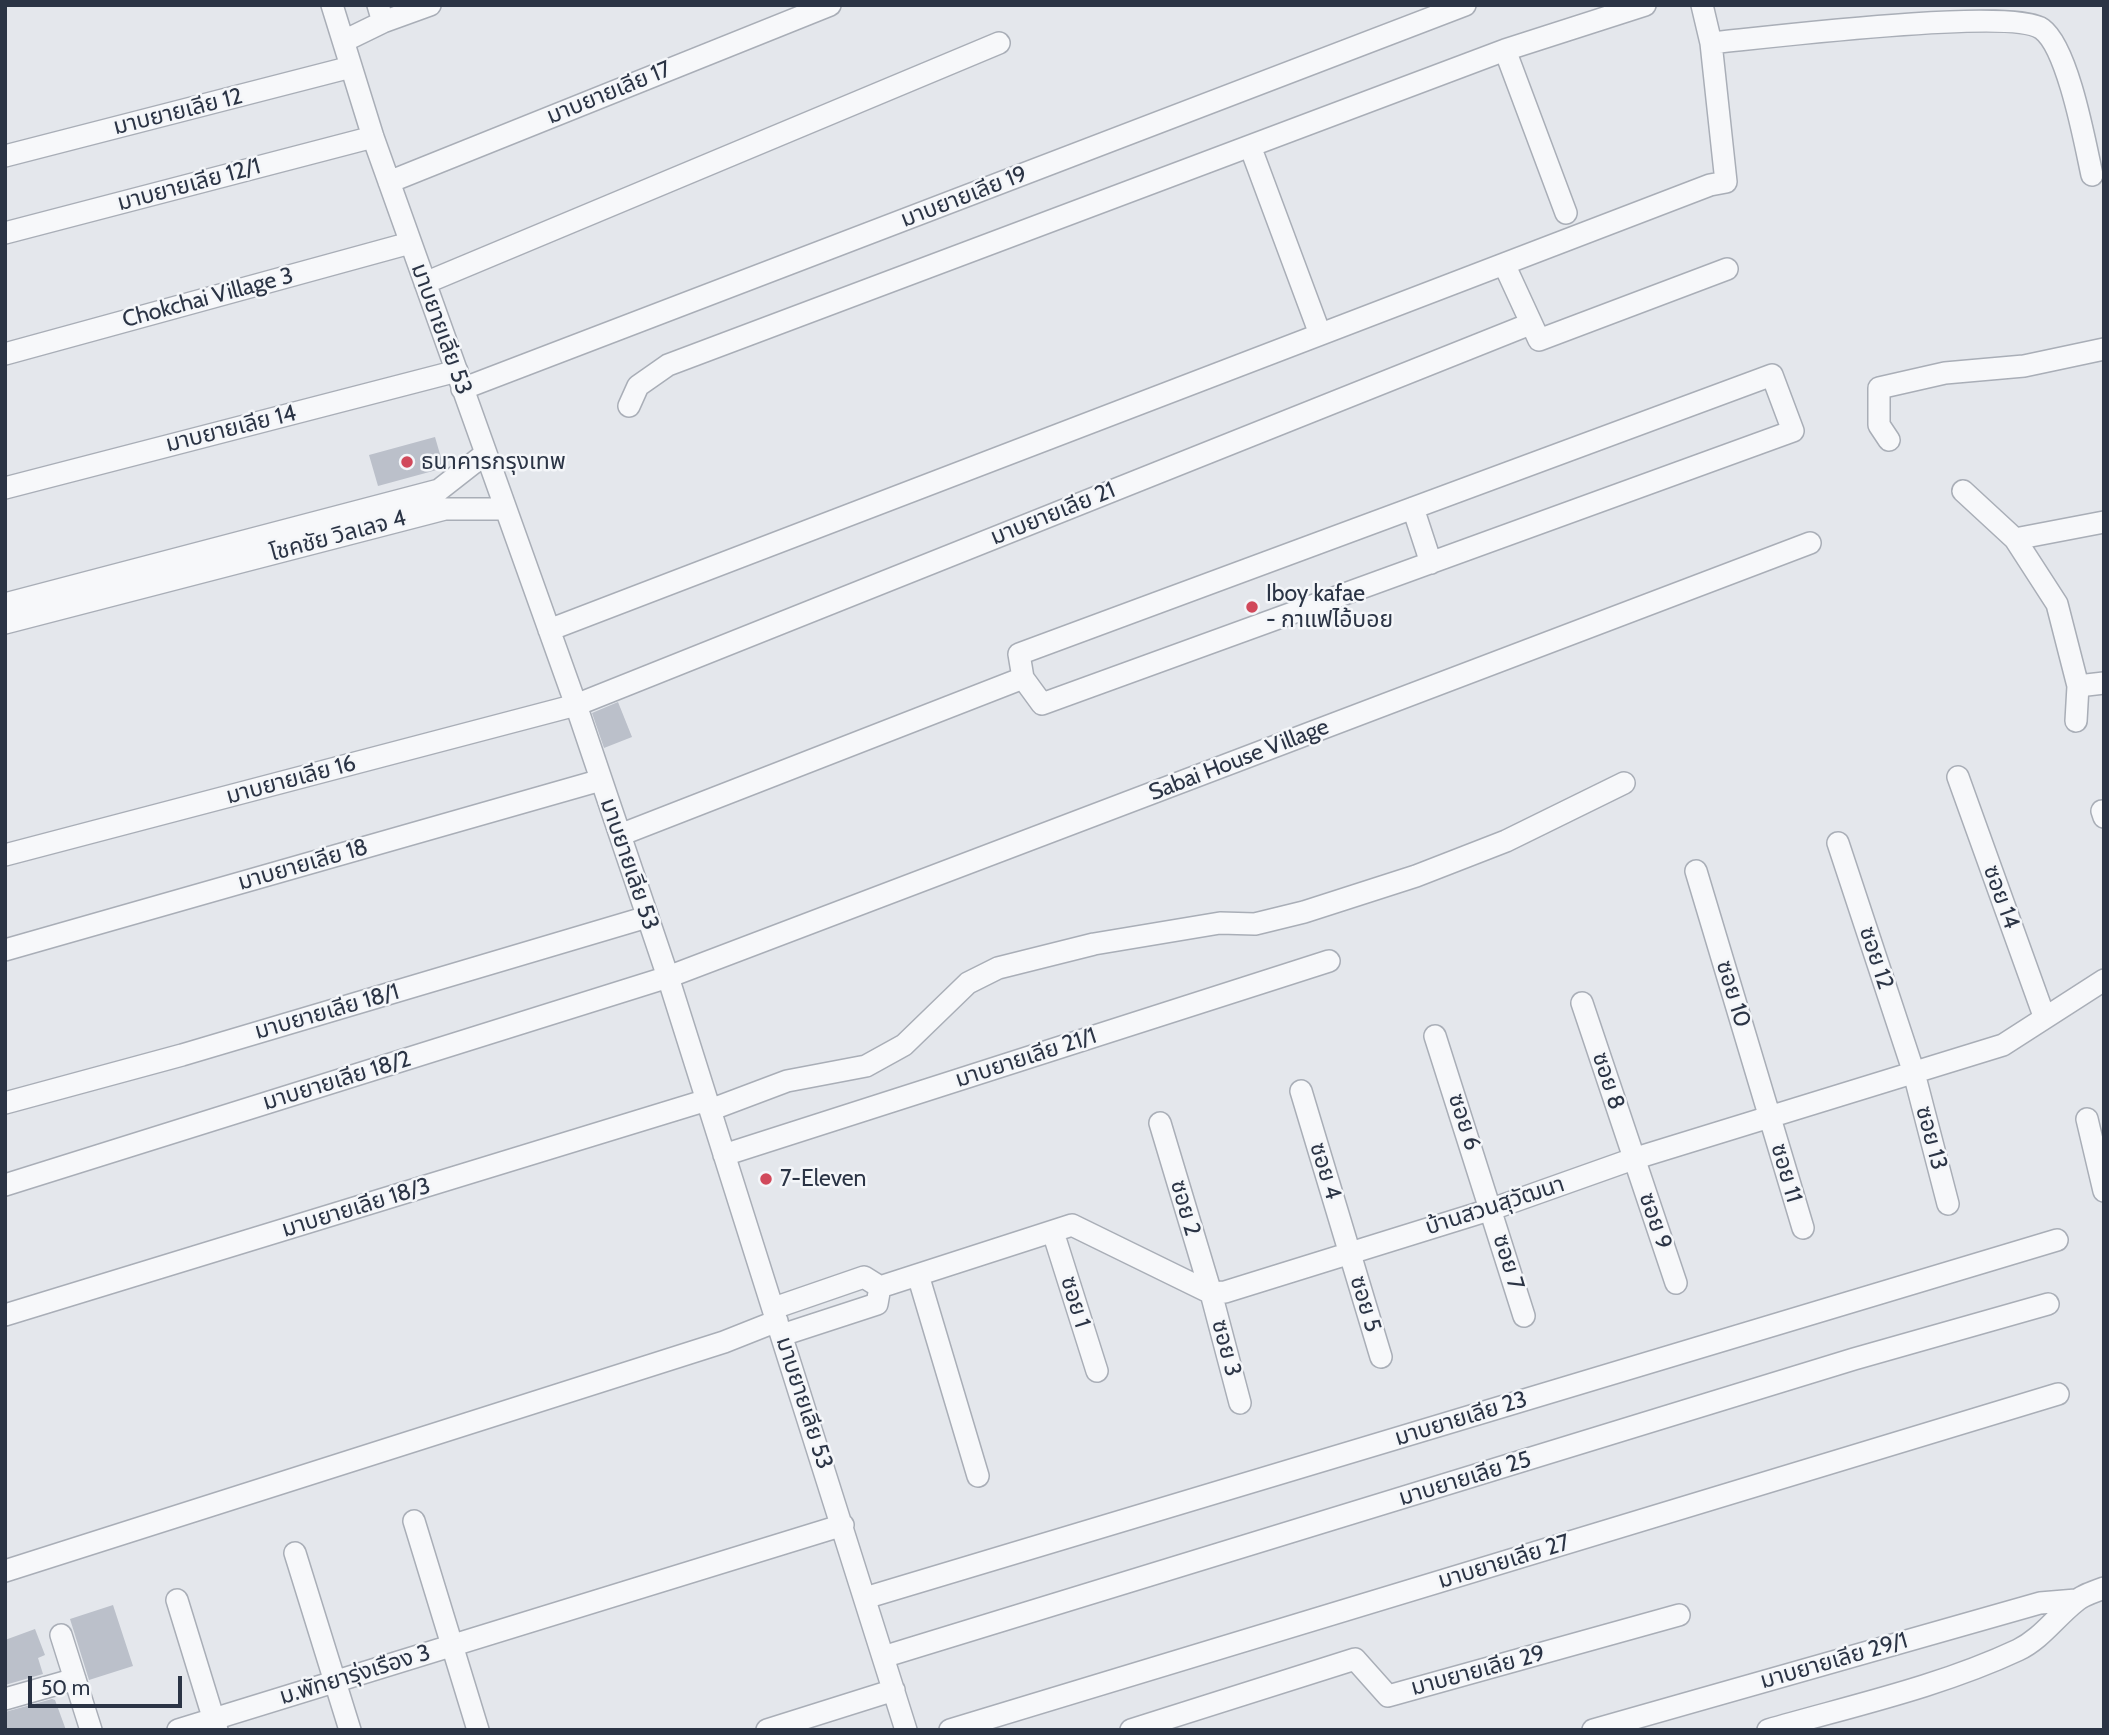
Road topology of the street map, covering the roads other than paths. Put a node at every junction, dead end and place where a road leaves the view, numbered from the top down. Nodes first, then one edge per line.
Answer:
1 (332, 5) edge
2 (430, 5) edge
3 (830, 5) edge
4 (1465, 5) edge
5 (1645, 5) edge
6 (1702, 5) edge
7 (380, 14) edge
8 (344, 41) junction
9 (999, 43) dead end
10 (1711, 43) junction
11 (1505, 50) junction
12 (351, 67) junction
13 (373, 137) junction
14 (1250, 146) junction
15 (5, 156) edge
16 (2092, 175) dead end
17 (389, 182) junction
18 (1566, 213) dead end
19 (5, 233) edge
20 (410, 243) junction
21 (1504, 264) junction
22 (1727, 269) dead end
23 (425, 282) junction
24 (1530, 324) junction
25 (1320, 334) junction
26 (2104, 349) edge
27 (5, 354) edge
28 (459, 380) junction
29 (629, 407) dead end
30 (1889, 440) dead end
31 (485, 454) junction
32 (5, 488) edge
33 (1963, 491) dead end
34 (1413, 508) junction
35 (504, 509) junction
36 (2104, 522) edge
37 (2015, 539) junction
38 (1810, 543) dead end
39 (1431, 563) junction
40 (171, 570) junction
41 (5, 604) edge
42 (5, 623) edge
43 (549, 630) junction
44 (1023, 678) junction
45 (2104, 683) edge
46 (2078, 686) junction
47 (576, 705) junction
48 (2076, 721) dead end
49 (1958, 777) dead end
50 (601, 780) junction
51 (1624, 783) dead end
52 (621, 835) junction
53 (1838, 843) dead end
54 (5, 855) edge
55 (1696, 871) dead end
56 (647, 917) junction
57 (5, 950) edge
58 (1329, 961) dead end
59 (668, 977) junction
60 (2104, 980) edge
61 (1582, 1003) dead end
62 (2045, 1016) junction
63 (1435, 1036) dead end
64 (1914, 1073) junction
65 (1301, 1091) dead end
66 (5, 1103) edge
67 (708, 1105) junction
68 (1770, 1118) junction
69 (2087, 1119) dead end
70 (1160, 1124) dead end
71 (724, 1155) junction
72 (1633, 1159) junction
73 (5, 1185) edge
74 (2104, 1191) edge
75 (1948, 1203) dead end
76 (1492, 1209) junction
77 (1802, 1228) dead end
78 (1053, 1232) junction
79 (2057, 1240) dead end
80 (1350, 1252) junction
81 (918, 1275) junction
82 (1676, 1283) dead end
83 (880, 1287) junction
84 (1211, 1293) junction
85 (2048, 1304) dead end
86 (5, 1315) edge
87 (1524, 1316) dead end
88 (778, 1321) junction
89 (1381, 1357) dead end
90 (1097, 1371) dead end
91 (2058, 1394) dead end
92 (1240, 1403) dead end
93 (978, 1476) dead end
94 (414, 1521) dead end
95 (843, 1525) junction
96 (295, 1553) dead end
97 (5, 1571) edge
98 (2104, 1588) edge
99 (865, 1598) junction
100 (177, 1600) dead end
101 (2076, 1600) junction
102 (1679, 1615) dead end
103 (61, 1635) dead end
104 (452, 1645) junction
105 (883, 1657) junction
106 (75, 1679) junction
107 (335, 1682) junction
108 (894, 1690) junction
109 (5, 1699) edge
110 (216, 1724) edge
111 (91, 1730) edge
112 (178, 1730) edge
113 (350, 1730) edge
114 (478, 1730) edge
115 (766, 1730) edge
116 (906, 1730) edge
117 (950, 1730) edge
118 (1131, 1730) edge
119 (1593, 1730) edge
120 (1768, 1730) edge

1 - 8 street, มาบยายเลีย 53
2 - 7 street
3 - 17 street, มาบยายเลีย 17
4 - 28 street, มาบยายเลีย 19
5 - 11 street
6 - 10 street
7 - 8 street
8 - 12 street, มาบยายเลีย 53
9 - 23 street
10 - 16 street
10 - 21 street
11 - 14 street
11 - 18 street
12 - 13 street, มาบยายเลีย 53
12 - 15 street, มาบยายเลีย 12
13 - 17 street, มาบยายเลีย 53
13 - 19 street, มาบยายเลีย 12/1
14 - 25 street
14 - 29 street
17 - 20 street, มาบยายเลีย 53
20 - 23 street, มาบยายเลีย 53
20 - 27 street, Chokchai Village 3
21 - 24 street
21 - 25 street
22 - 24 street
23 - 28 street, มาบยายเลีย 53
24 - 47 street, มาบยายเลีย 21
25 - 43 street
26 - 30 street
28 - 31 street, มาบยายเลีย 53
28 - 32 street, มาบยายเลีย 14
31 - 35 street, มาบยายเลีย 53
31 - 40 street, โชคชัย วิลเลจ 4
33 - 37 street
34 - 39 street
34 - 39 street
34 - 44 street
35 - 40 street, โชคชัย วิลเลจ 4
35 - 43 street, มาบยายเลีย 53
36 - 37 street
37 - 46 street
38 - 59 street, Sabai House Village
39 - 44 street
40 - 41 street, โชคชัย วิลเลจ 4
40 - 42 street, โชคชัย วิลเลจ 4
43 - 47 street, มาบยายเลีย 53
44 - 52 street
45 - 46 street
46 - 48 street
47 - 50 street, มาบยายเลีย 53
47 - 54 street, มาบยายเลีย 16
49 - 62 street, ซอย 14
50 - 52 street, มาบยายเลีย 53
50 - 57 street, มาบยายเลีย 18
51 - 67 street, มาบยายเลีย 18/3
52 - 56 street, มาบยายเลีย 53
53 - 64 street, ซอย 12
55 - 68 street, ซอย 10
56 - 59 street, มาบยายเลีย 53
56 - 66 street, มาบยายเลีย 18/1
58 - 71 street, มาบยายเลีย 21/1
59 - 67 street, มาบยายเลีย 53
59 - 73 street, มาบยายเลีย 18/2
60 - 62 street, บ้านสวนสุวัฒนา
61 - 72 street, ซอย 8
62 - 64 street, บ้านสวนสุวัฒนา
63 - 76 street, ซอย 6
64 - 68 street, บ้านสวนสุวัฒนา
64 - 75 street, ซอย 13
65 - 80 street, ซอย 4
67 - 71 street, มาบยายเลีย 53
67 - 86 street, มาบยายเลีย 18/3
68 - 72 street, บ้านสวนสุวัฒนา
68 - 77 street, ซอย 11
69 - 74 street
70 - 84 street, ซอย 2
71 - 88 street, มาบยายเลีย 53
72 - 76 street, บ้านสวนสุวัฒนา
72 - 82 street, ซอย 9
76 - 80 street, บ้านสวนสุวัฒนา
76 - 87 street, ซอย 7
78 - 81 street
78 - 84 street
78 - 90 street, ซอย 1
79 - 99 street, มาบยายเลีย 23
80 - 84 street, บ้านสวนสุวัฒนา
80 - 89 street, ซอย 5
81 - 83 street
81 - 93 street
83 - 88 street
83 - 88 street
84 - 92 street, ซอย 3
85 - 105 street, มาบยายเลีย 25
88 - 95 street, มาบยายเลีย 53
88 - 97 street
91 - 117 street, มาบยายเลีย 27
94 - 104 street
95 - 99 street, มาบยายเลีย 53
95 - 104 street, ม.พัทยารุ่งเรือง 3
96 - 107 street
98 - 101 street
99 - 105 street, มาบยายเลีย 53
100 - 110 street
101 - 119 street, มาบยายเลีย 29/1
101 - 120 street
102 - 118 street, มาบยายเลีย 29
103 - 106 street
104 - 107 street, ม.พัทยารุ่งเรือง 3
104 - 114 street
105 - 108 street, มาบยายเลีย 53
106 - 109 street
106 - 111 street
107 - 110 street, ม.พัทยารุ่งเรือง 3
107 - 113 street
108 - 115 street
108 - 116 street, มาบยายเลีย 53
110 - 112 street, ม.พัทยารุ่งเรือง 3

